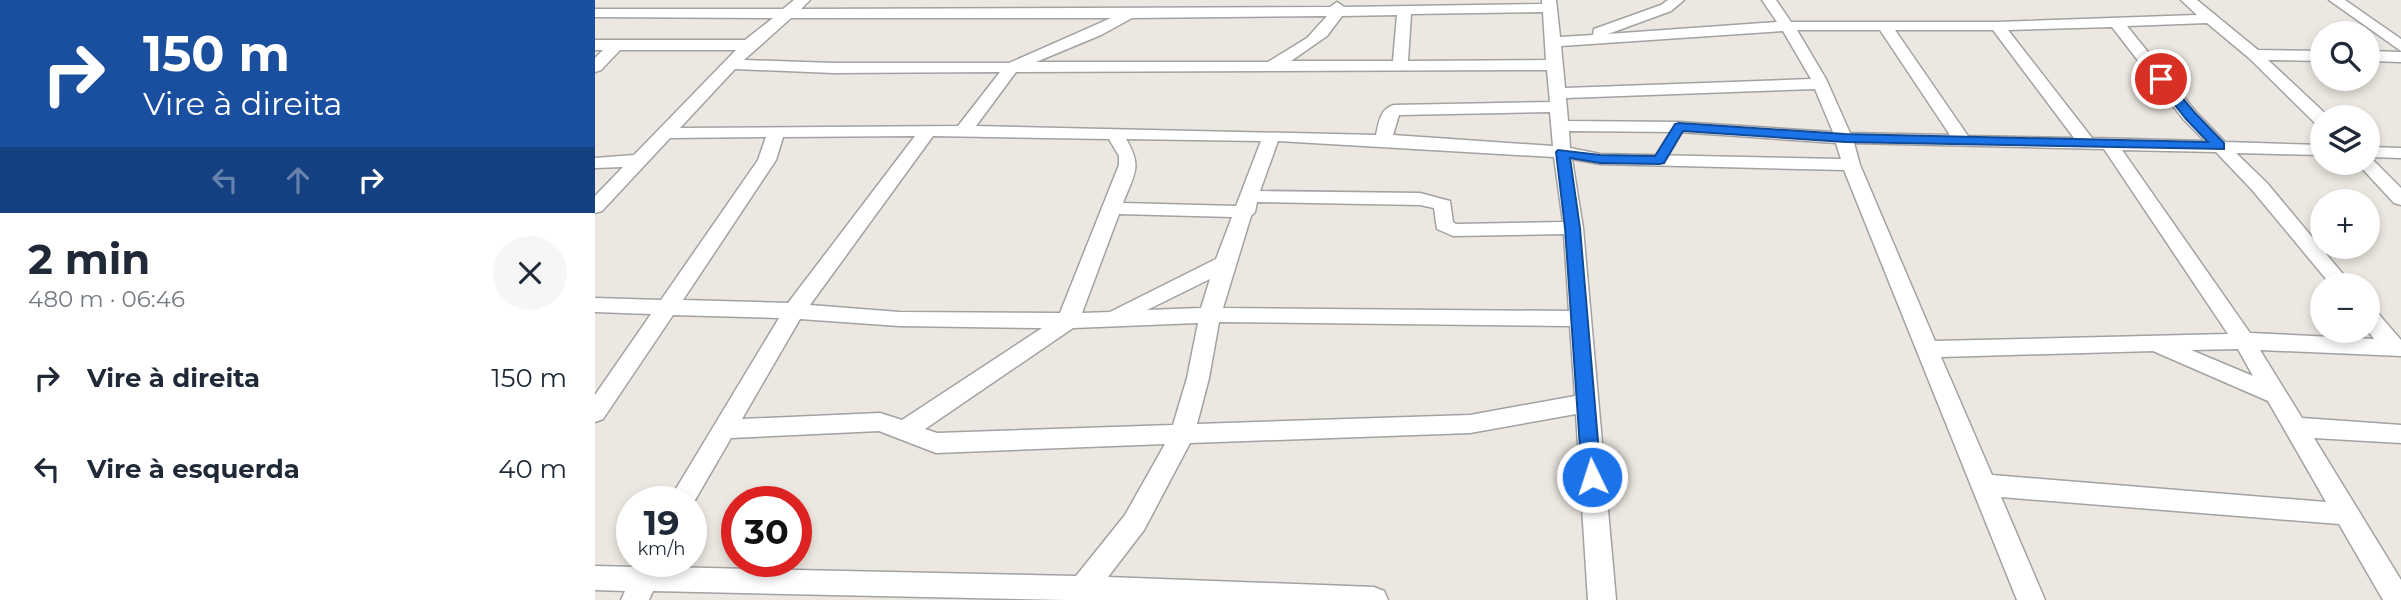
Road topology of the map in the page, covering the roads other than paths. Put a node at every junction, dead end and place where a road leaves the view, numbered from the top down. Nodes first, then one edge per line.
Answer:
1 (762, 0) edge
2 (1677, 0) edge
3 (1769, 0) edge
4 (2188, 0) edge
5 (2336, 0) edge
6 (1549, 4) edge
7 (795, 7) edge
8 (1161, 7) edge
9 (1337, 7) edge
10 (1404, 12) junction
11 (595, 13) edge
12 (1295, 13) junction
13 (1127, 15) junction
14 (2208, 19) junction
15 (2117, 23) junction
16 (1787, 26) junction
17 (1997, 26) junction
18 (1885, 27) junction
19 (1315, 37) junction
20 (1563, 42) junction
21 (749, 45) junction
22 (595, 46) edge
23 (616, 46) junction
24 (2401, 46) edge
25 (2254, 55) junction
26 (2310, 56) edge
27 (2380, 56) edge
28 (2401, 57) edge
29 (732, 64) junction
30 (1400, 65) junction
31 (1556, 65) junction
32 (1271, 66) junction
33 (1326, 66) junction
34 (595, 67) edge
35 (1012, 67) junction
36 (1819, 85) junction
37 (1559, 109) junction
38 (2310, 109) edge
39 (1679, 127) junction
40 (928, 131) junction
41 (963, 131) junction
42 (776, 132) junction
43 (668, 133) junction
44 (1115, 134) junction
45 (1271, 136) junction
46 (1845, 138) junction
47 (1383, 140) junction
48 (1963, 141) junction
49 (2087, 144) junction
50 (2109, 144) junction
51 (2220, 146) junction
52 (2310, 150) edge
53 (1562, 152) junction
54 (2380, 152) edge
55 (2401, 153) edge
56 (642, 160) junction
57 (1659, 160) junction
58 (595, 163) edge
59 (1851, 165) junction
60 (2377, 175) edge
61 (2401, 200) edge
62 (1248, 204) junction
63 (595, 207) edge
64 (1112, 208) junction
65 (1573, 228) junction
66 (1225, 263) junction
67 (2332, 273) edge
68 (595, 306) edge
69 (669, 307) junction
70 (794, 311) junction
71 (1210, 315) junction
72 (1111, 319) junction
73 (1579, 319) junction
74 (1068, 321) junction
75 (2380, 329) edge
76 (2244, 341) junction
77 (2150, 343) junction
78 (2397, 348) edge
79 (1926, 349) junction
80 (2276, 395) junction
81 (1586, 403) junction
82 (595, 413) edge
83 (2295, 427) junction
84 (724, 429) junction
85 (906, 430) junction
86 (1182, 434) junction
87 (2401, 434) edge
88 (1984, 485) junction
89 (690, 486) edge
90 (2346, 514) junction
91 (595, 578) edge
92 (645, 580) edge
93 (1083, 588) junction
94 (1202, 597) edge
95 (1374, 600) edge
96 (1602, 600) edge
97 (2031, 600) edge
98 (2398, 600) edge

1 - 7 street
2 - 20 street
3 - 16 street
4 - 14 street
5 - 24 street
6 - 10 street
6 - 20 street
7 - 11 street
7 - 13 street
7 - 21 street
8 - 12 street
8 - 13 street
9 - 10 street
9 - 12 street
9 - 19 street
10 - 30 street
12 - 19 street
13 - 35 street
14 - 15 street
14 - 25 street
15 - 17 street
15 - 51 street
16 - 18 street
16 - 20 street
16 - 36 street
17 - 18 street
17 - 49 street
18 - 48 street
19 - 32 street
19 - 33 street
20 - 31 street
21 - 23 street
21 - 29 street
22 - 23 street
23 - 34 street
25 - 26 street
25 - 38 street
27 - 28 street
29 - 35 street
29 - 43 street
30 - 31 street
30 - 33 street
31 - 37 street
32 - 33 street
32 - 35 street
35 - 41 street
36 - 37 street
36 - 46 street
37 - 39 street
37 - 47 street
37 - 53 street
39 - 46 street
39 - 57 street
40 - 41 street
40 - 42 street
40 - 70 street
41 - 44 street
42 - 43 street
42 - 69 street
43 - 56 street
44 - 45 street
44 - 64 street
45 - 47 street
45 - 62 street
46 - 48 street
46 - 59 street
47 - 53 street
48 - 49 street
49 - 50 street
50 - 51 street
50 - 76 street
51 - 52 street
51 - 67 street
53 - 57 street
53 - 65 street
54 - 55 street
56 - 58 street
56 - 63 street
57 - 59 street
59 - 79 street
60 - 61 street
62 - 64 street
62 - 65 street
62 - 66 street
64 - 74 street
65 - 73 street
66 - 71 street
66 - 72 street
68 - 69 street
69 - 70 street
69 - 82 street
70 - 74 street
70 - 84 street
71 - 72 street
71 - 73 street
71 - 86 street
72 - 74 street
73 - 81 street
74 - 85 street
75 - 78 street
76 - 77 street
76 - 78 street
76 - 80 street
77 - 79 street
77 - 80 street
79 - 88 street
80 - 83 street
81 - 86 street
81 - 96 street
83 - 87 street
83 - 90 street
84 - 85 street
84 - 89 street
85 - 86 street
86 - 93 street
88 - 90 street
88 - 97 street
90 - 98 street
91 - 92 street
92 - 93 street
93 - 94 street
94 - 95 street

